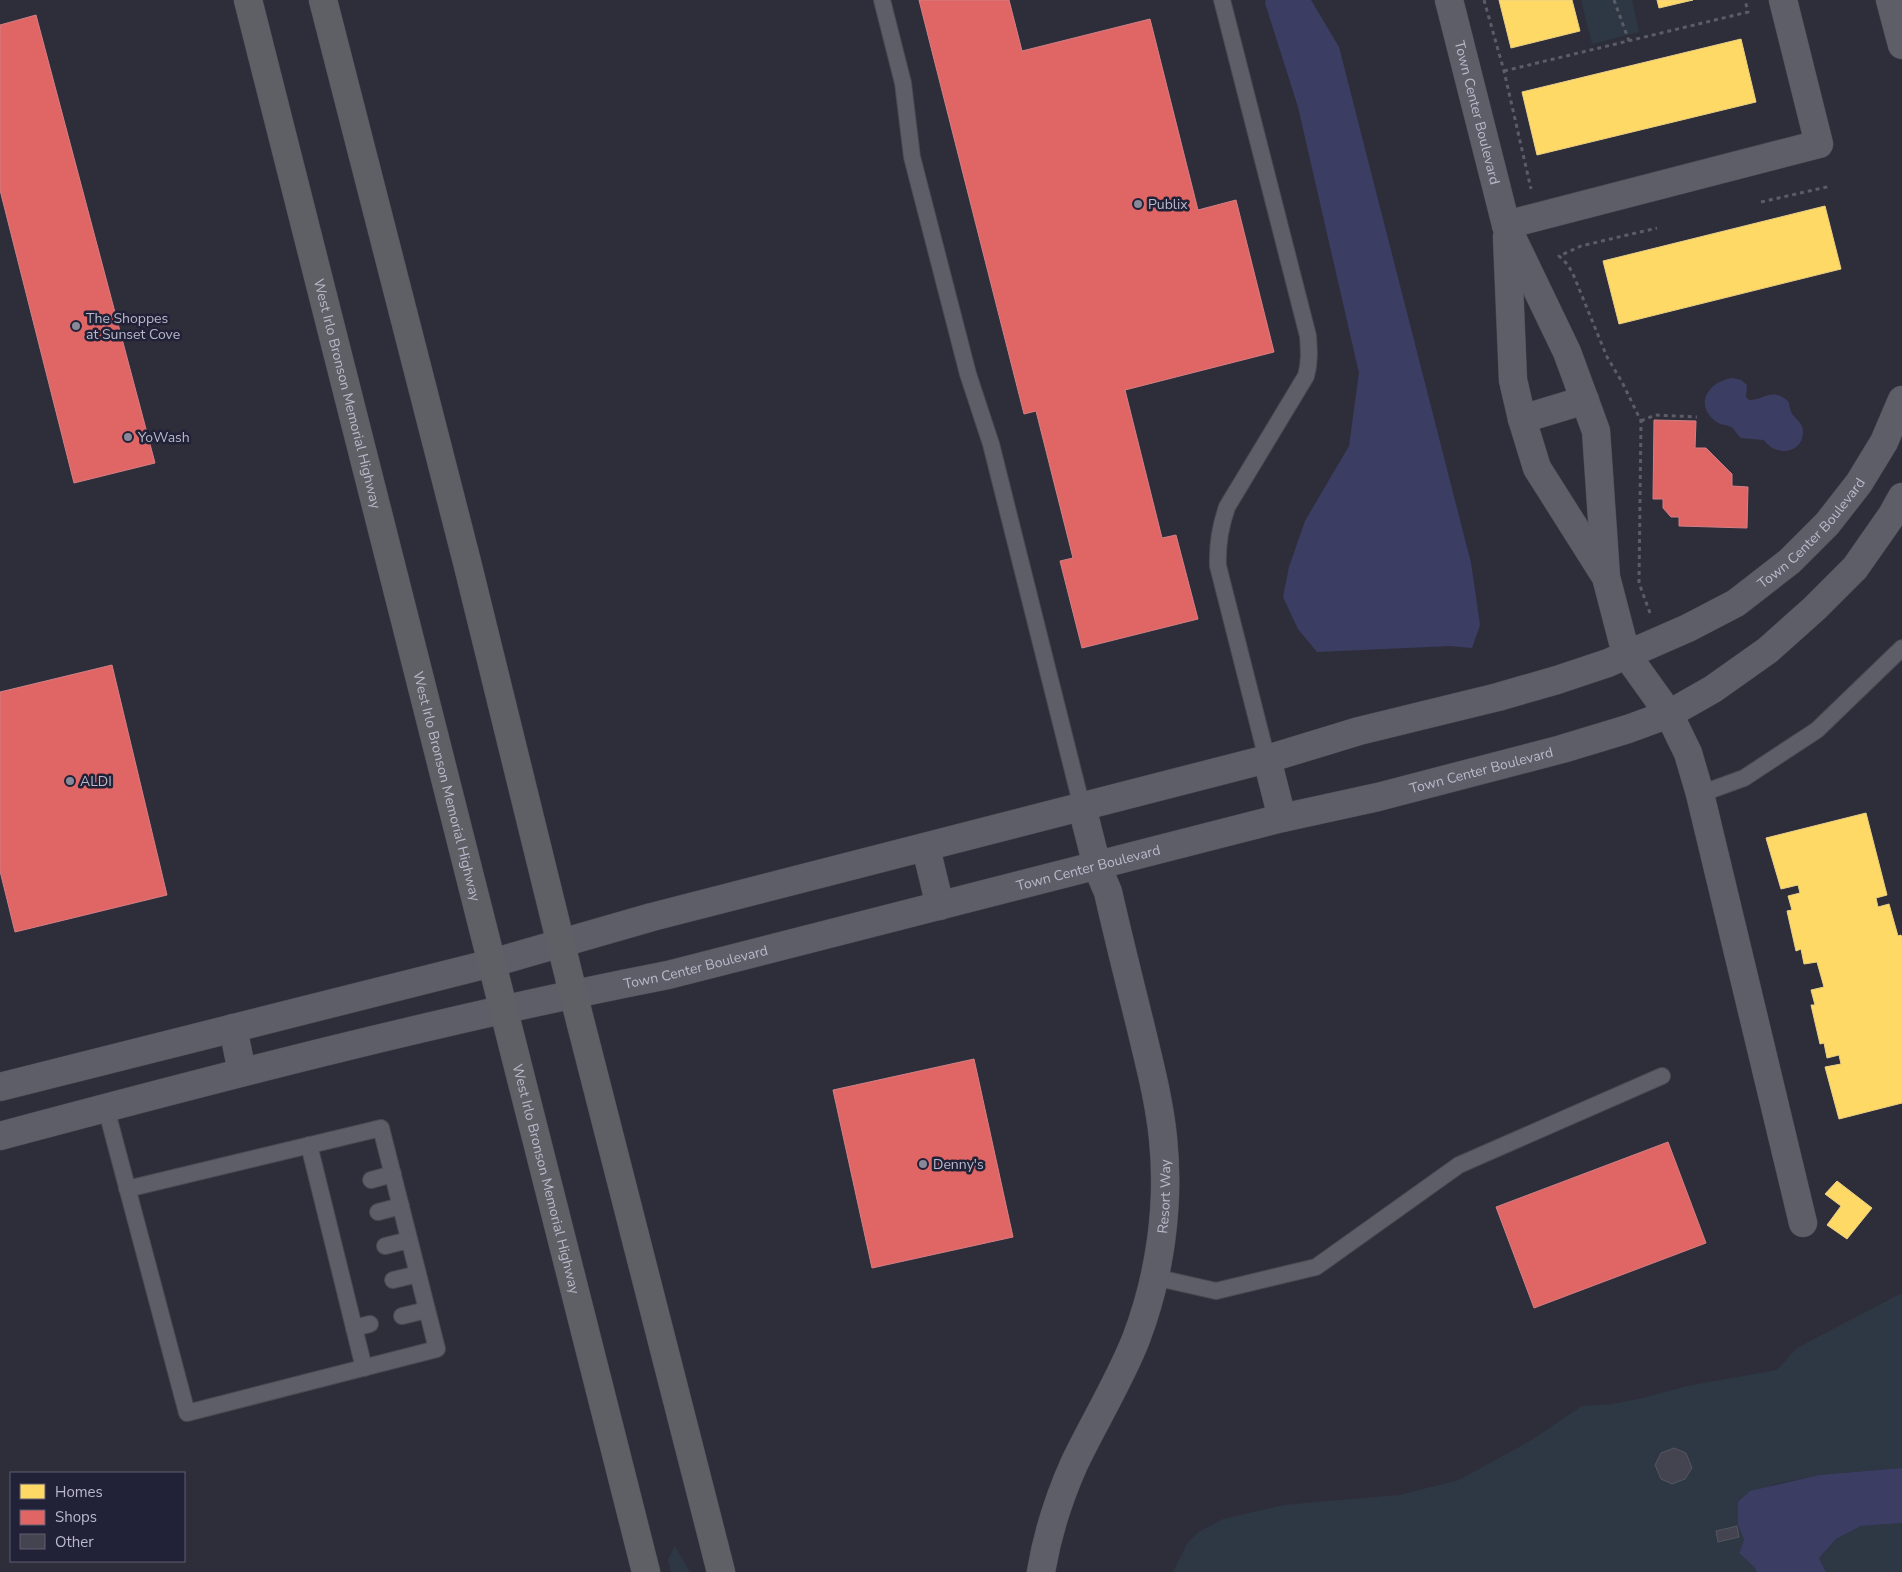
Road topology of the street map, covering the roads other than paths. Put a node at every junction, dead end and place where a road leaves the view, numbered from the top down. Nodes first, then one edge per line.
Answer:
1 (248, 0) edge
2 (309, 0) edge
3 (323, 0) edge
4 (882, 0) edge
5 (1222, 0) edge
6 (1449, 0) edge
7 (1783, 0) edge
8 (1890, 0) edge
9 (331, 31) junction
10 (1902, 45) edge
11 (1506, 225) junction
12 (1585, 400) junction
13 (1902, 400) edge
14 (1522, 419) junction
15 (1902, 497) edge
16 (1606, 577) junction
17 (1902, 648) edge
18 (1626, 654) junction
19 (1669, 714) junction
20 (1267, 759) junction
21 (1700, 794) junction
22 (1082, 807) junction
23 (1282, 818) junction
24 (926, 848) junction
25 (1097, 866) junction
26 (940, 906) junction
27 (562, 944) junction
28 (492, 963) junction
29 (573, 993) junction
30 (504, 1010) junction
31 (233, 1028) junction
32 (242, 1072) junction
33 (1662, 1076) dead end
34 (0, 1087) edge
35 (106, 1108) junction
36 (0, 1136) edge
37 (309, 1145) junction
38 (392, 1174) junction
39 (370, 1180) dead end
40 (127, 1189) junction
41 (400, 1206) junction
42 (378, 1212) dead end
43 (1803, 1223) dead end
44 (409, 1240) junction
45 (385, 1246) dead end
46 (418, 1274) junction
47 (1154, 1277) junction
48 (393, 1280) dead end
49 (427, 1310) junction
50 (402, 1316) dead end
51 (370, 1324) dead end
52 (354, 1328) junction
53 (364, 1368) junction
54 (646, 1572) edge
55 (720, 1572) edge
56 (1041, 1572) edge

1 - 28 highway, West Irlo Bronson Memorial Highway
2 - 9 highway
3 - 9 highway
4 - 22 lane
5 - 20 lane
6 - 11 street, Town Center Boulevard
7 - 11 street
8 - 10 street
9 - 27 highway
11 - 12 street, Town Center Boulevard
11 - 14 street, Town Center Boulevard
12 - 14 street
12 - 16 street, Town Center Boulevard
13 - 18 street, Town Center Boulevard
14 - 16 street, Town Center Boulevard
15 - 19 street, Town Center Boulevard
16 - 18 street, Town Center Boulevard
17 - 21 lane
18 - 19 street, Town Center Boulevard
18 - 20 street, Town Center Boulevard
19 - 21 street
19 - 23 street, Town Center Boulevard
20 - 22 street, Town Center Boulevard
20 - 23 street
21 - 43 street
22 - 24 street, Town Center Boulevard
22 - 25 street, Resort Way
23 - 25 street, Town Center Boulevard
24 - 26 street
24 - 27 street, Town Center Boulevard
25 - 26 street, Town Center Boulevard
25 - 47 street, Resort Way
26 - 29 street, Town Center Boulevard
27 - 28 street, Town Center Boulevard
27 - 29 highway
28 - 30 highway, West Irlo Bronson Memorial Highway
28 - 31 street, Town Center Boulevard
29 - 30 street, Town Center Boulevard
29 - 55 highway
30 - 32 street, Town Center Boulevard
30 - 54 highway, West Irlo Bronson Memorial Highway
31 - 32 street
31 - 34 street, Town Center Boulevard
32 - 35 street, Town Center Boulevard
33 - 47 lane
35 - 36 street, Town Center Boulevard
35 - 40 lane
37 - 38 lane
37 - 40 lane
37 - 52 lane
38 - 39 lane
38 - 41 lane
40 - 53 lane
41 - 42 lane
41 - 44 lane
44 - 45 lane
44 - 46 lane
46 - 48 lane
46 - 49 lane
47 - 56 street, Resort Way
49 - 50 lane
49 - 53 lane
51 - 52 lane
52 - 53 lane

